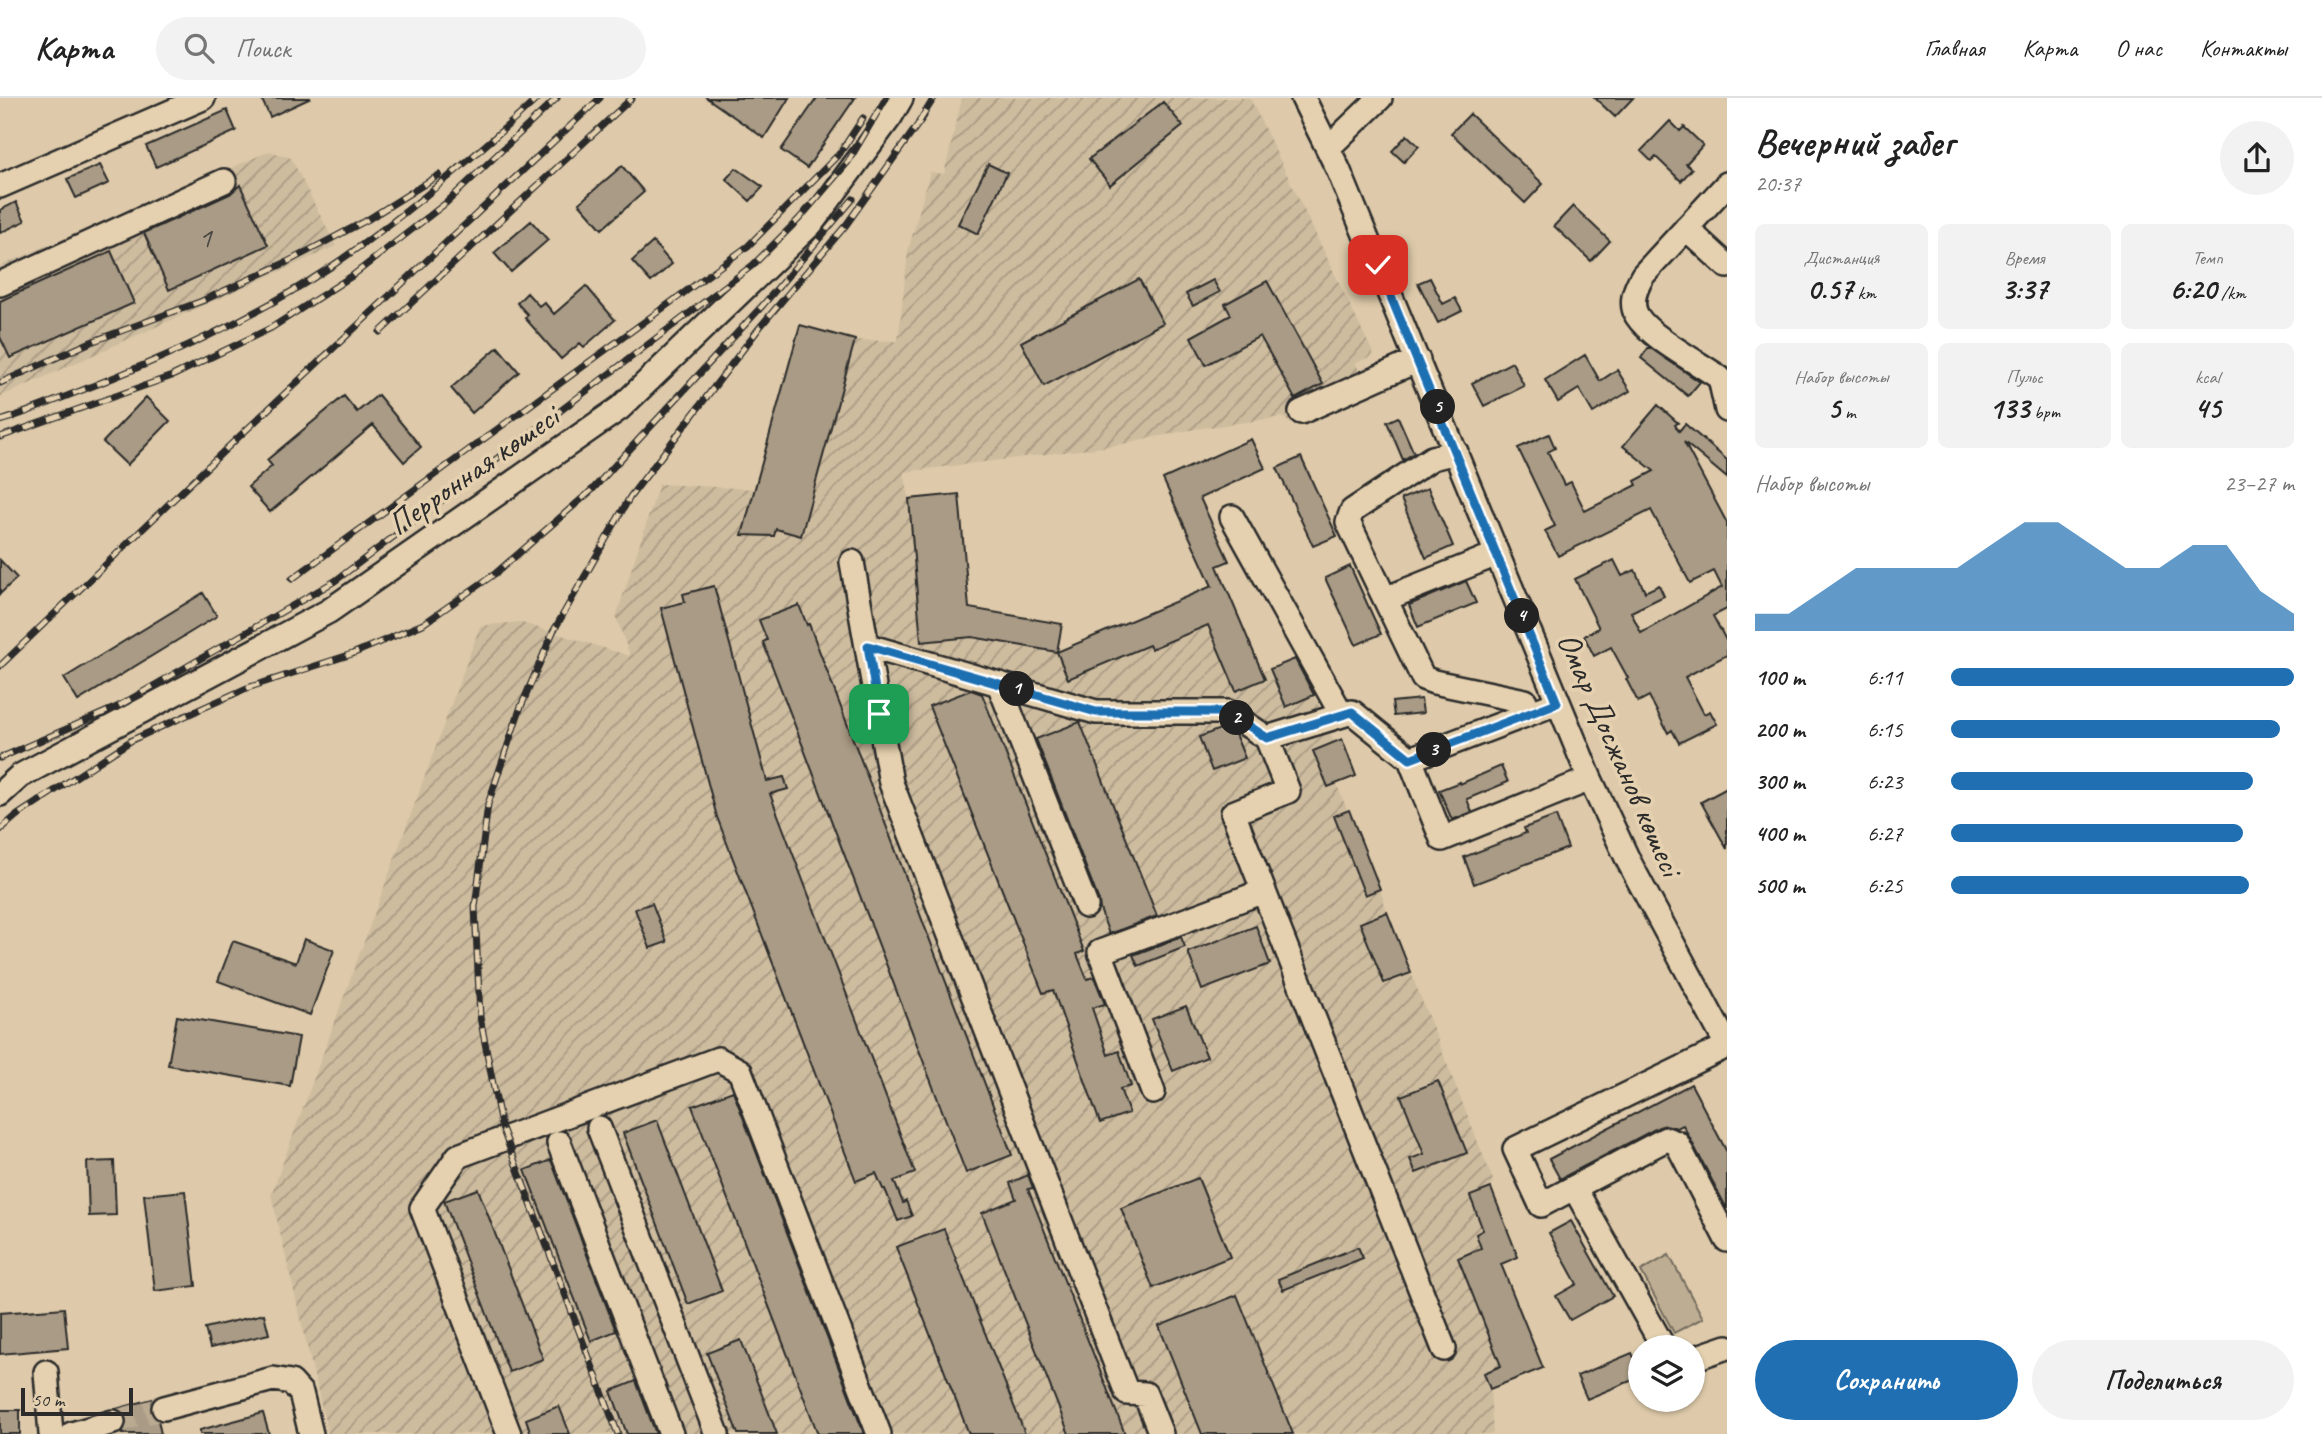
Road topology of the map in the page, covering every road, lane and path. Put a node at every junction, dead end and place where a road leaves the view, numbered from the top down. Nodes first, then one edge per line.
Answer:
1 (203, 98) edge
2 (901, 98) edge
3 (1303, 98) edge
4 (1380, 98) edge
5 (1329, 147) junction
6 (223, 181) dead end
7 (1727, 184) edge
8 (0, 186) edge
9 (1686, 228) junction
10 (1727, 266) edge
11 (0, 284) edge
12 (1418, 360) junction
13 (1724, 380) edge
14 (1727, 410) edge
15 (1301, 412) dead end
16 (1456, 452) junction
17 (1232, 517) dead end
18 (1497, 554) junction
19 (852, 562) dead end
20 (1385, 599) junction
21 (868, 646) junction
22 (999, 684) junction
23 (1525, 701) dead end
24 (1557, 703) junction
25 (1342, 715) junction
26 (1267, 738) junction
27 (1410, 759) junction
28 (1590, 779) junction
29 (0, 794) edge
30 (1264, 891) junction
31 (1086, 906) dead end
32 (1727, 1045) edge
33 (1153, 1092) dead end
34 (599, 1128) dead end
35 (559, 1143) dead end
36 (1575, 1189) junction
37 (1727, 1240) edge
38 (1657, 1335) edge
39 (1727, 1347) edge
40 (1444, 1349) dead end
41 (1705, 1355) edge
42 (46, 1372) dead end
43 (163, 1408) tunnel mouth
44 (113, 1422) tunnel mouth
45 (51, 1434) edge
46 (72, 1434) edge
47 (311, 1434) edge
48 (509, 1434) edge
49 (671, 1434) edge
50 (717, 1434) edge
51 (879, 1434) edge
52 (1161, 1434) edge

1 - 8 street
2 - 29 street, Перронная көшесі
3 - 5 street, Омар Досжанов көшесі
4 - 5 street
5 - 12 street, Омар Досжанов көшесі
6 - 11 street
7 - 9 street
9 - 10 street
9 - 13 street
12 - 15 street
12 - 16 street, Омар Досжанов көшесі
13 - 14 street
16 - 18 street, Омар Досжанов көшесі
16 - 20 street
17 - 25 street
18 - 20 street
18 - 24 street, Омар Досжанов көшесі
19 - 21 street
20 - 23 street
21 - 22 street
21 - 52 street
22 - 26 street
22 - 31 street
24 - 27 street
24 - 28 street, Омар Досжанов көшесі
25 - 26 street
25 - 27 street
26 - 30 street
27 - 28 street
28 - 32 street, Омар Досжанов көшесі
30 - 33 street
30 - 40 street
32 - 36 street
34 - 50 street
35 - 49 street
36 - 37 street
36 - 38 street
39 - 41 street
42 - 45 street
43 - 47 street
44 - 46 street
48 - 51 street

